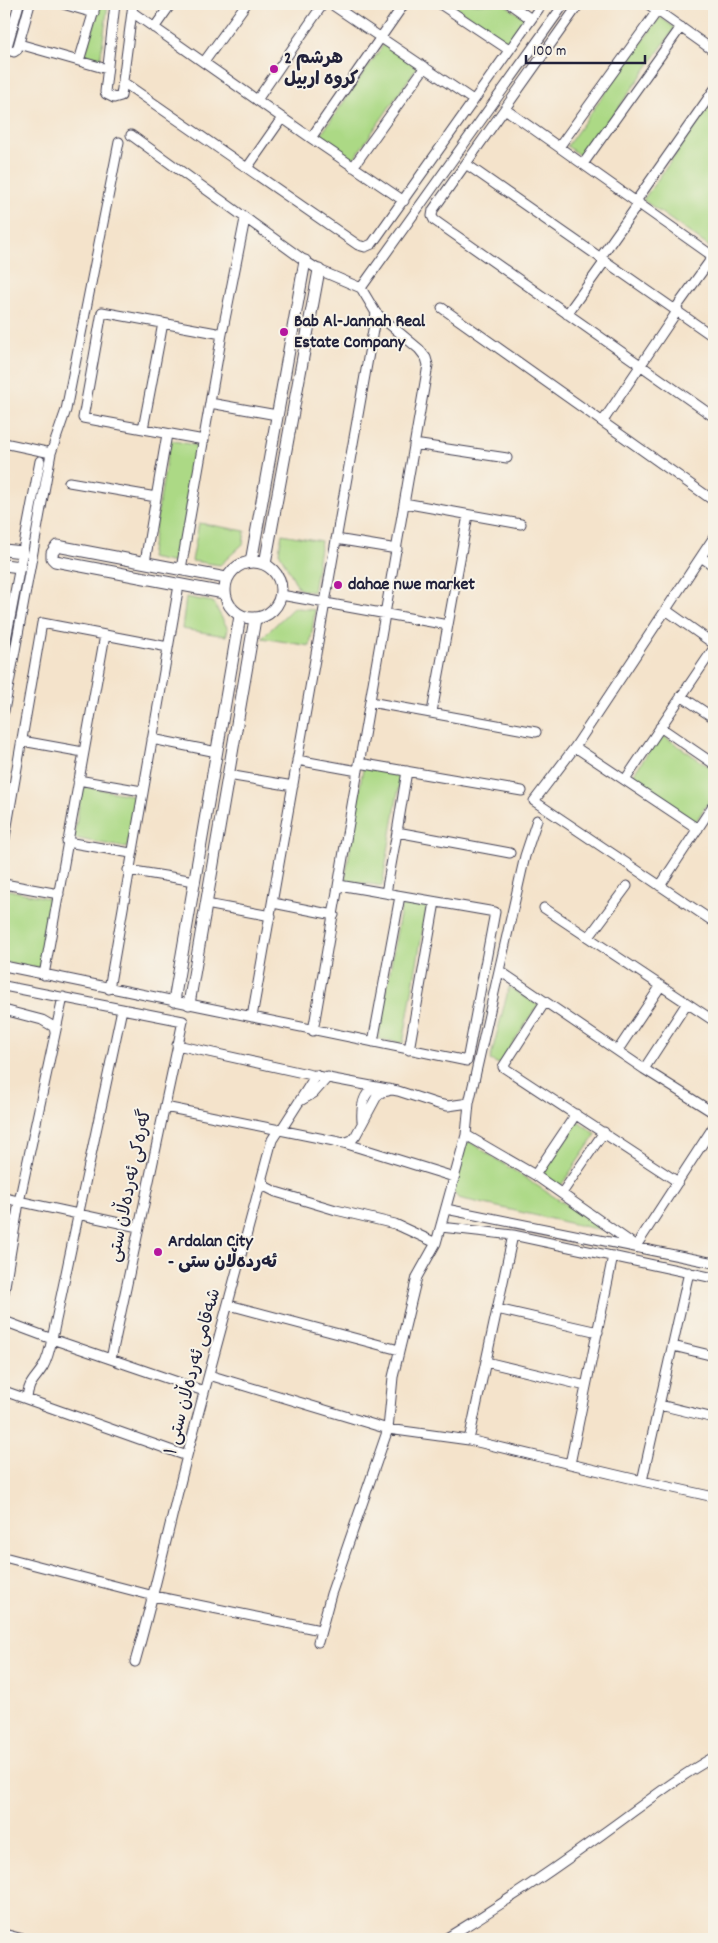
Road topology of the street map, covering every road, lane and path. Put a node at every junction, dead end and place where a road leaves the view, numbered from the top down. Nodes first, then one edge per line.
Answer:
1 (19, 4) edge
2 (30, 4) edge
3 (63, 4) edge
4 (115, 4) edge
5 (171, 4) edge
6 (246, 4) edge
7 (323, 4) edge
8 (331, 4) edge
9 (404, 4) edge
10 (440, 4) edge
11 (510, 4) edge
12 (542, 4) edge
13 (564, 4) edge
14 (579, 4) edge
15 (648, 4) edge
16 (95, 8) edge
17 (132, 8) edge
18 (658, 10) junction
19 (531, 19) junction
20 (681, 27) junction
21 (154, 28) junction
22 (380, 38) junction
23 (19, 44) junction
24 (5, 50) edge
25 (509, 50) junction
26 (714, 51) edge
27 (78, 61) junction
28 (204, 62) junction
29 (425, 67) junction
30 (107, 69) junction
31 (123, 82) junction
32 (714, 90) edge
33 (257, 100) junction
34 (473, 100) junction
35 (505, 109) junction
36 (282, 118) junction
37 (131, 135) dead end
38 (311, 138) junction
39 (120, 142) dead end
40 (559, 147) junction
41 (466, 164) junction
42 (583, 164) junction
43 (353, 167) junction
44 (247, 168) junction
45 (404, 201) junction
46 (637, 202) junction
47 (245, 218) junction
48 (714, 257) edge
49 (603, 259) junction
50 (305, 261) junction
51 (319, 270) junction
52 (361, 288) junction
53 (442, 308) dead end
54 (677, 309) junction
55 (376, 313) junction
56 (567, 314) junction
57 (163, 324) junction
58 (222, 334) junction
59 (714, 337) edge
60 (641, 365) junction
61 (210, 402) junction
62 (278, 415) junction
63 (714, 417) edge
64 (603, 422) junction
65 (143, 430) junction
66 (167, 434) junction
67 (204, 440) junction
68 (4, 443) edge
69 (414, 444) junction
70 (51, 453) junction
71 (507, 458) dead end
72 (40, 461) dead end
73 (69, 482) dead end
74 (156, 497) junction
75 (714, 501) edge
76 (404, 503) junction
77 (468, 515) junction
78 (521, 524) dead end
79 (336, 539) junction
80 (713, 541) edge
81 (397, 549) junction
82 (4, 550) edge
83 (22, 552) junction
84 (701, 557) junction
85 (145, 562) junction
86 (251, 562) junction
87 (265, 564) junction
88 (4, 565) edge
89 (714, 566) edge
90 (20, 567) junction
91 (181, 569) junction
92 (226, 578) junction
93 (179, 585) junction
94 (224, 593) junction
95 (281, 595) junction
96 (326, 603) junction
97 (666, 610) junction
98 (385, 614) junction
99 (240, 616) junction
100 (255, 619) junction
101 (448, 625) junction
102 (105, 635) junction
103 (714, 644) edge
104 (168, 648) junction
105 (714, 648) edge
106 (4, 650) edge
107 (681, 696) junction
108 (370, 702) junction
109 (4, 711) edge
110 (432, 712) junction
111 (714, 718) edge
112 (660, 727) junction
113 (536, 732) dead end
114 (152, 739) junction
115 (22, 741) junction
116 (575, 747) junction
117 (83, 752) junction
118 (216, 752) junction
119 (297, 760) junction
120 (714, 764) edge
121 (358, 767) junction
122 (407, 771) junction
123 (228, 775) junction
124 (78, 780) junction
125 (625, 780) junction
126 (293, 786) junction
127 (142, 791) junction
128 (522, 791) dead end
129 (714, 804) edge
130 (537, 820) dead end
131 (698, 829) junction
132 (397, 832) junction
133 (67, 842) junction
134 (4, 843) edge
135 (131, 853) junction
136 (510, 854) dead end
137 (128, 870) junction
138 (195, 881) junction
139 (4, 884) edge
140 (339, 885) junction
141 (626, 886) dead end
142 (660, 886) junction
143 (386, 893) junction
144 (59, 894) junction
145 (400, 896) junction
146 (435, 902) junction
147 (273, 903) junction
148 (206, 904) junction
149 (544, 908) dead end
150 (334, 915) junction
151 (271, 916) junction
152 (714, 922) edge
153 (589, 937) junction
154 (4, 966) edge
155 (500, 971) junction
156 (44, 975) junction
157 (4, 986) edge
158 (660, 987) junction
159 (108, 988) junction
160 (63, 997) junction
161 (174, 1001) junction
162 (545, 1002) junction
163 (687, 1003) junction
164 (189, 1004) junction
165 (122, 1009) junction
166 (4, 1010) edge
167 (252, 1017) junction
168 (714, 1021) edge
169 (313, 1031) junction
170 (55, 1032) junction
171 (373, 1042) junction
172 (177, 1045) junction
173 (408, 1050) junction
174 (618, 1050) junction
175 (644, 1069) junction
176 (316, 1076) junction
177 (328, 1077) junction
178 (375, 1087) junction
179 (393, 1090) junction
180 (298, 1103) junction
181 (469, 1103) junction
182 (164, 1107) junction
183 (714, 1113) edge
184 (576, 1114) junction
185 (362, 1122) junction
186 (714, 1126) edge
187 (279, 1129) junction
188 (604, 1132) junction
189 (466, 1135) junction
190 (344, 1143) junction
191 (535, 1174) junction
192 (454, 1177) junction
193 (262, 1179) junction
194 (678, 1182) junction
195 (562, 1193) junction
196 (4, 1198) edge
197 (19, 1202) junction
198 (446, 1208) junction
199 (79, 1215) junction
200 (138, 1227) junction
201 (440, 1227) junction
202 (513, 1235) junction
203 (436, 1243) junction
204 (636, 1246) junction
205 (714, 1252) edge
206 (613, 1256) junction
207 (711, 1262) edge
208 (689, 1272) junction
209 (714, 1278) edge
210 (4, 1292) edge
211 (229, 1305) junction
212 (497, 1309) junction
213 (4, 1321) edge
214 (598, 1332) junction
215 (52, 1340) junction
216 (673, 1346) junction
217 (399, 1350) junction
218 (714, 1356) edge
219 (110, 1358) junction
220 (486, 1362) junction
221 (209, 1375) junction
222 (586, 1386) junction
223 (4, 1391) edge
224 (204, 1391) junction
225 (26, 1399) junction
226 (660, 1405) junction
227 (714, 1418) edge
228 (388, 1429) junction
229 (469, 1440) junction
230 (187, 1456) junction
231 (570, 1464) junction
232 (642, 1482) junction
233 (714, 1497) edge
234 (4, 1557) edge
235 (154, 1596) junction
236 (320, 1630) junction
237 (318, 1642) dead end
238 (135, 1662) dead end
239 (714, 1758) edge
240 (4, 1934) edge
241 (23, 1939) edge
242 (445, 1939) edge

1 - 24 street
2 - 23 street
3 - 16 street
4 - 30 street
5 - 21 street
6 - 28 street
7 - 33 street
8 - 22 street
9 - 22 street
10 - 25 street
11 - 19 street
12 - 19 street
13 - 52 street
14 - 35 street
15 - 18 street
16 - 27 street
17 - 21 street
17 - 31 street
18 - 20 street
18 - 40 street
19 - 25 street
20 - 26 street
20 - 42 street
21 - 28 street
22 - 29 street
22 - 38 street
23 - 24 street
23 - 27 street
25 - 34 street
27 - 30 street
28 - 33 street
29 - 34 street
29 - 43 street
30 - 31 street
31 - 44 street
32 - 46 street
33 - 36 street
34 - 45 street
35 - 40 street
35 - 41 street
36 - 38 street
36 - 44 street
37 - 47 street
38 - 43 street
39 - 70 street
40 - 42 street
41 - 49 street
41 - 56 street
42 - 46 street
43 - 45 street
44 - 45 street
46 - 48 street
46 - 49 street
47 - 50 street
47 - 58 street
48 - 54 street
49 - 54 street
49 - 56 street
50 - 51 street
50 - 62 street
51 - 52 street
51 - 87 street
52 - 55 street
53 - 64 street
54 - 59 street
54 - 60 street
55 - 69 street
55 - 79 street
56 - 60 street
57 - 58 street
57 - 65 street
57 - 65 street
58 - 61 street
60 - 63 street
60 - 64 street
61 - 62 street
61 - 67 street
62 - 86 street
64 - 75 street
65 - 66 street
66 - 67 street
66 - 74 street
67 - 91 street
68 - 70 street
69 - 71 street
69 - 76 street
70 - 109 street
72 - 83 street
73 - 74 street
74 - 85 street
76 - 77 street
76 - 81 street
77 - 78 street
77 - 101 street
79 - 81 street
79 - 96 street
80 - 84 street
81 - 98 street
82 - 83 street
83 - 90 street
84 - 89 street
84 - 97 street
85 - 91 street
85 - 93 street
86 - 87 street
86 - 92 street
87 - 95 street
88 - 90 street
90 - 106 street
91 - 92 street
92 - 94 street
93 - 94 street
93 - 104 street
94 - 99 street
95 - 96 street
95 - 100 street
96 - 98 street
96 - 119 street
97 - 103 street
97 - 116 street
98 - 101 street
98 - 108 street
99 - 100 street
99 - 118 street
100 - 123 street
101 - 110 street
102 - 104 street
102 - 115 street
102 - 117 street
104 - 114 street
105 - 107 street
107 - 111 street
107 - 112 street
108 - 110 street
108 - 121 street
110 - 113 street
112 - 120 street
112 - 125 street
114 - 118 street
114 - 127 street
115 - 117 street
115 - 134 street
116 - 125 street
116 - 142 street
117 - 124 street
118 - 138 street
119 - 121 street
119 - 126 street
121 - 122 street
121 - 140 street
122 - 128 street
122 - 132 street
123 - 126 street
123 - 148 street
124 - 127 street
124 - 133 street
125 - 131 street
126 - 147 street
127 - 135 street
129 - 131 street
130 - 155 street
131 - 142 street
132 - 136 street
132 - 143 street
133 - 135 street
133 - 144 street
135 - 137 street
137 - 138 street
137 - 159 street
138 - 161 street
139 - 144 street
140 - 143 street
140 - 150 street
141 - 153 street
142 - 152 street
143 - 145 street
144 - 156 street
145 - 146 street
145 - 171 street
146 - 173 street
146 - 173 street
147 - 150 street
147 - 151 street
148 - 151 street
148 - 164 street
149 - 153 street
150 - 169 street
151 - 167 street
153 - 158 street
154 - 156 street
155 - 162 street
155 - 181 street
156 - 159 street
157 - 160 street
158 - 163 street
158 - 174 street
159 - 161 street
160 - 165 street
160 - 170 street
161 - 164 street
162 - 174 street
162 - 184 street
163 - 168 street
163 - 175 street
164 - 167 street
165 - 172 street, گەرەکی ئەردەڵان ستی
165 - 199 street
166 - 170 street
167 - 169 street
169 - 171 street
170 - 197 street
171 - 173 street
172 - 176 street
172 - 182 street, گەرەکی ئەردەڵان ستی
174 - 175 street
175 - 183 street
176 - 177 street
176 - 180 street, شەقامی ئەردەڵان ستی ١
177 - 178 street
177 - 180 street
178 - 179 street
178 - 185 street
179 - 181 street
179 - 185 street
180 - 187 street, شەقامی ئەردەڵان ستی ١
181 - 189 street
182 - 187 street
182 - 200 street, گەرەکی ئەردەڵان ستی
184 - 188 street
184 - 191 street
185 - 190 street
186 - 194 street
187 - 190 street
187 - 193 street, شەقامی ئەردەڵان ستی ١
188 - 194 street
188 - 195 street
189 - 191 street
189 - 192 street
190 - 192 street
191 - 195 street
192 - 198 street
193 - 203 street
193 - 211 street, شەقامی ئەردەڵان ستی ١
194 - 204 street
195 - 204 street
196 - 197 street
197 - 199 street
197 - 210 street
198 - 201 street
198 - 204 street
199 - 200 street
199 - 215 street
200 - 219 street, گەرەکی ئەردەڵان ستی
201 - 202 street
201 - 203 street
202 - 206 street
202 - 212 street
203 - 217 street
204 - 207 street
205 - 207 street
206 - 208 street
206 - 214 street
208 - 209 street
208 - 216 street
211 - 217 street
211 - 221 street, شەقامی ئەردەڵان ستی ١
212 - 214 street
212 - 220 street
213 - 215 street
214 - 222 street
215 - 219 street
215 - 225 street
216 - 218 street
216 - 226 street
217 - 228 street
219 - 224 street
220 - 222 street
220 - 229 street
221 - 224 street, شەقامی ئەردەڵان ستی ١
221 - 228 street
222 - 231 street
223 - 225 street
224 - 230 street, شەقامی ئەردەڵان ستی ١
225 - 230 street
226 - 227 street
226 - 232 street
228 - 229 street
228 - 236 street
229 - 231 street
230 - 235 street, شەقامی ئەردەڵان ستی ١
231 - 232 street
232 - 233 street
234 - 235 street
235 - 236 street
235 - 238 street, شەقامی ئەردەڵان ستی ١
236 - 237 street
239 - 242 street
240 - 241 street

